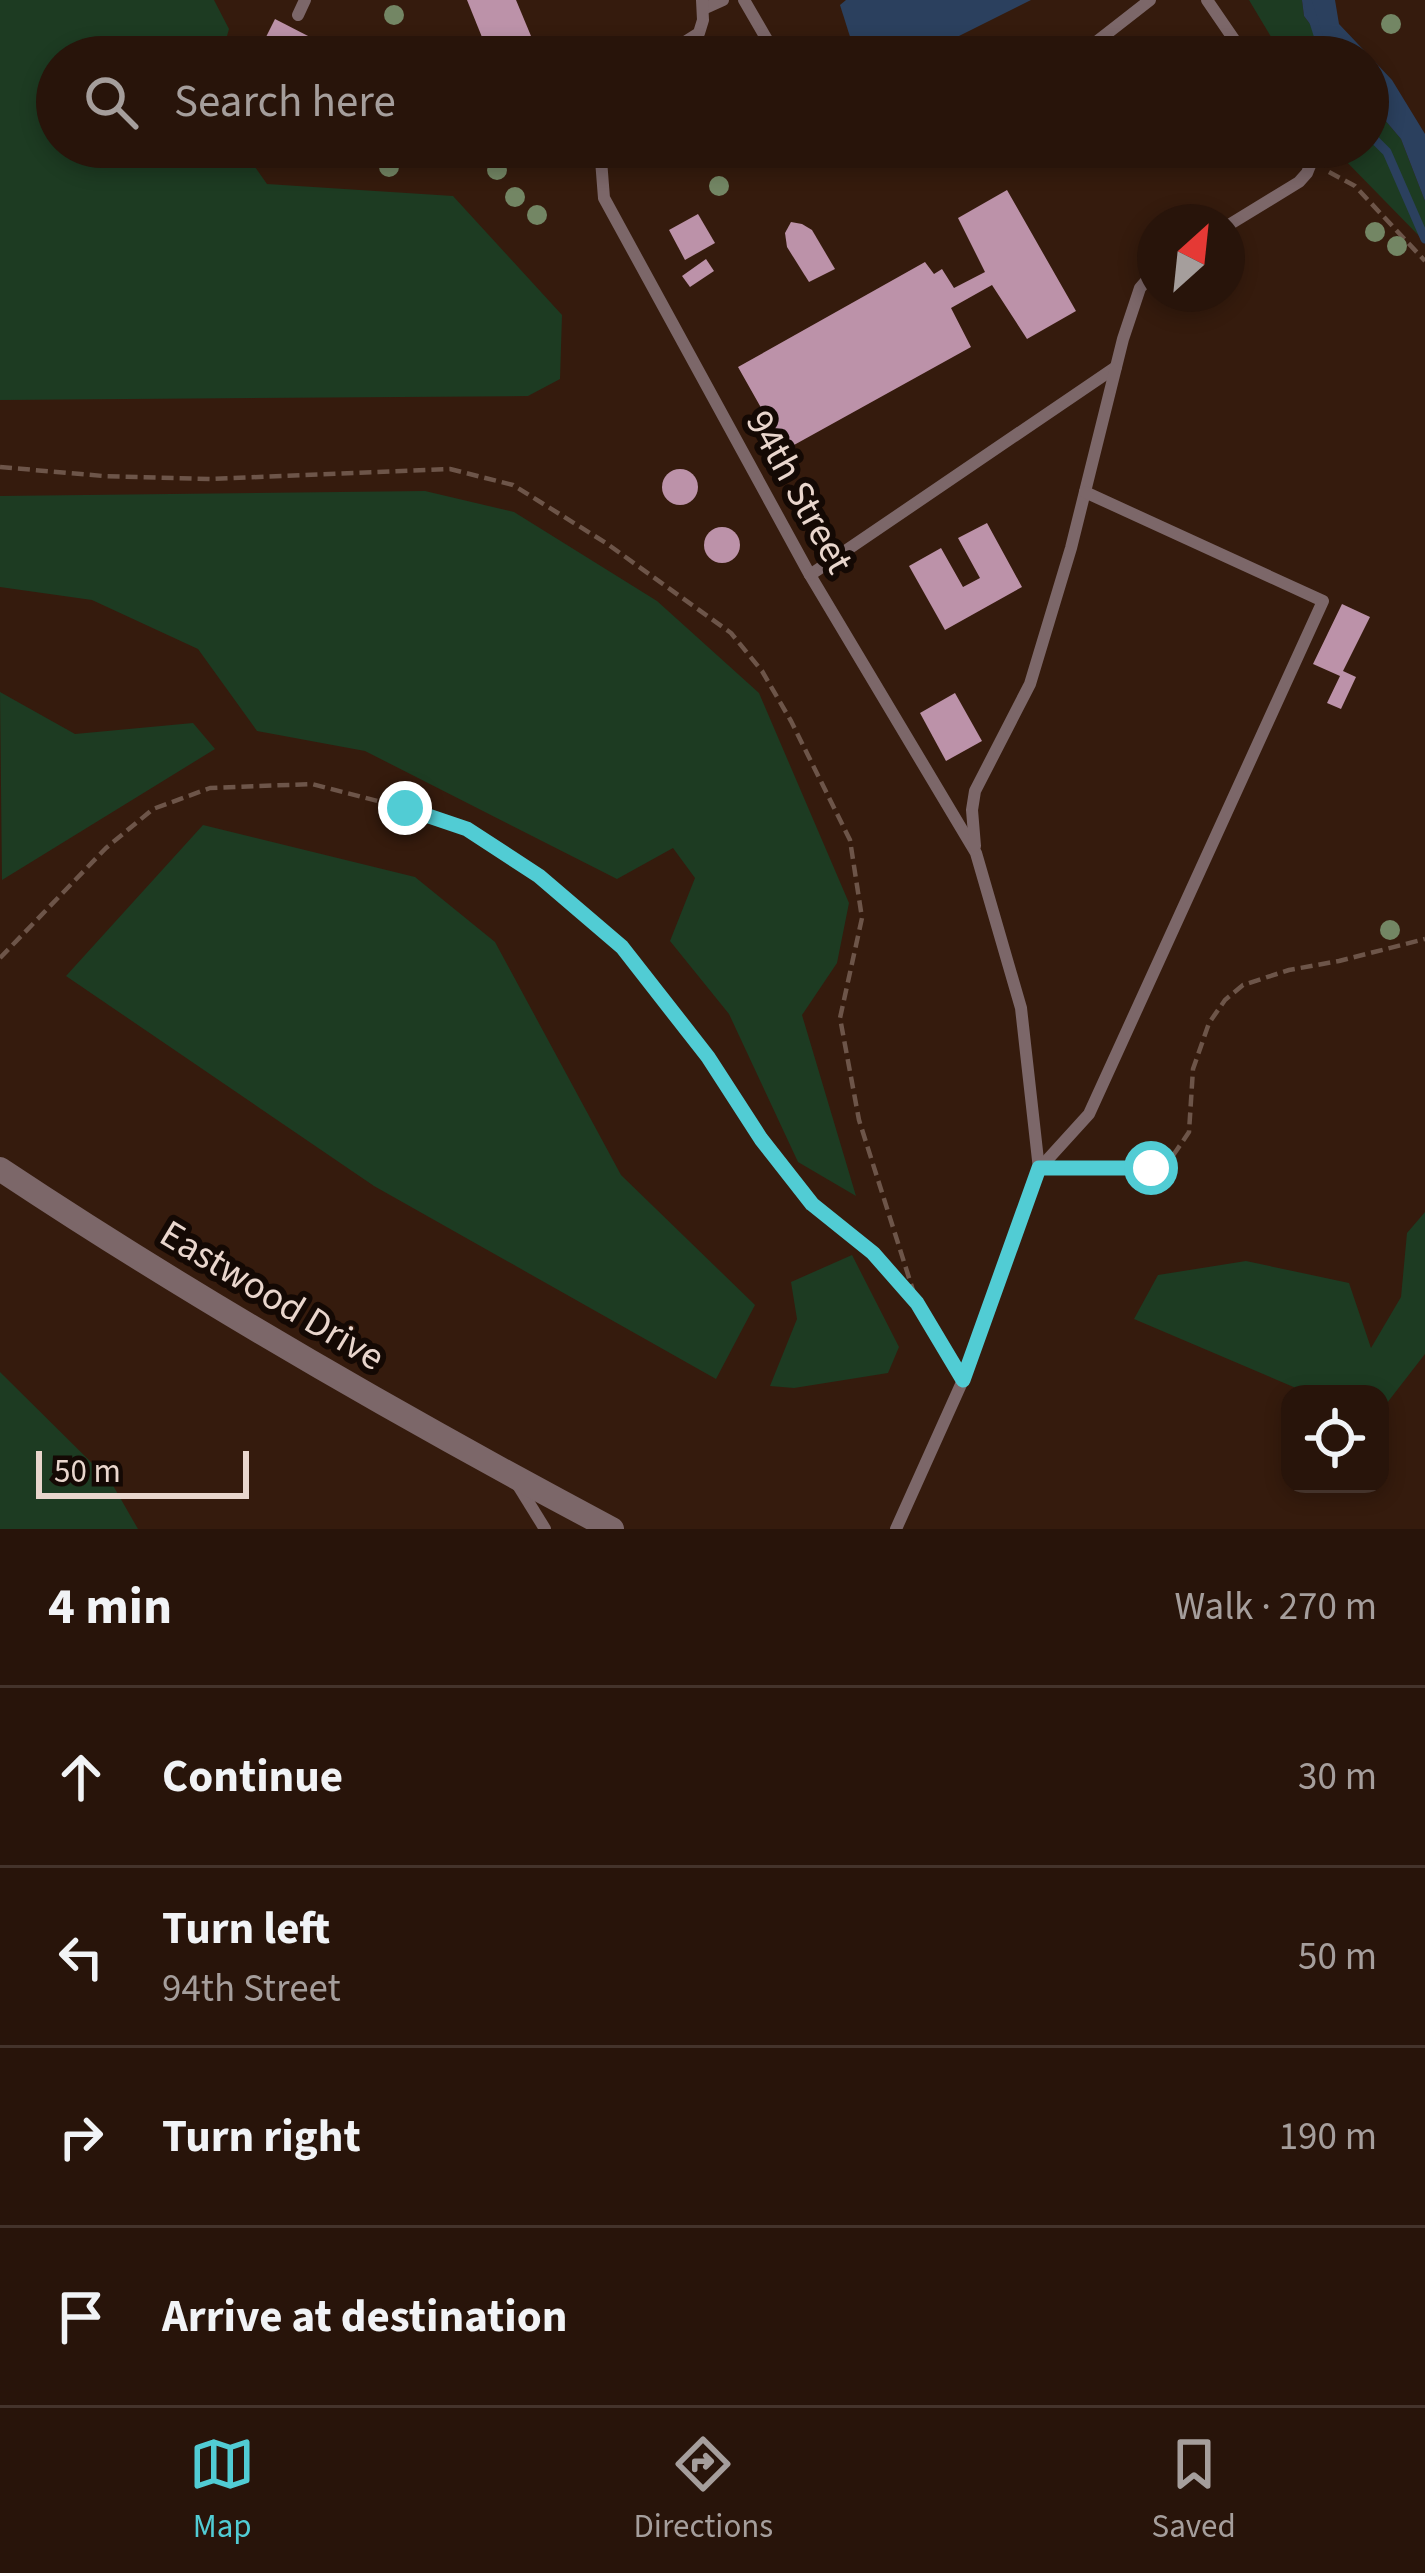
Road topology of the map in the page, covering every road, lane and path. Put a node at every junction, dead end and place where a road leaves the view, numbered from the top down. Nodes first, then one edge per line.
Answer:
1 (304, 0) edge
2 (723, 0) edge
3 (744, 0) edge
4 (1150, 0) edge
5 (1208, 0) edge
6 (703, 5) edge
7 (298, 15) dead end
8 (694, 36) edge
9 (765, 36) edge
10 (1104, 36) edge
11 (1232, 36) edge
12 (602, 168) edge
13 (1309, 168) edge
14 (1321, 168) edge
15 (1245, 215) edge
16 (1425, 261) edge
17 (1137, 301) edge
18 (1116, 367) junction
19 (0, 467) edge
20 (1085, 492) junction
21 (810, 575) junction
22 (976, 854) junction
23 (1425, 939) edge
24 (0, 958) edge
25 (1039, 1168) junction
26 (0, 1169) edge
27 (917, 1303) junction
28 (963, 1380) junction
29 (512, 1476) junction
30 (545, 1529) edge
31 (612, 1529) edge
32 (896, 1529) edge

1 - 7 lane
2 - 6 lane
3 - 9 lane
4 - 10 lane
5 - 11 lane
6 - 8 lane
12 - 21 lane, 94th Street
13 - 15 lane
14 - 16 path
17 - 18 lane, 94th Street
18 - 20 lane, 94th Street
18 - 21 lane
19 - 27 path
20 - 22 lane, 94th Street
20 - 25 lane
21 - 22 lane, 94th Street
22 - 25 lane, 94th Street
23 - 25 path
24 - 27 path
25 - 28 lane, 94th Street
26 - 29 street, Eastwood Drive
27 - 28 path
28 - 32 lane, 94th Street
29 - 30 lane, Eastwood Drive
29 - 31 street, Eastwood Drive

